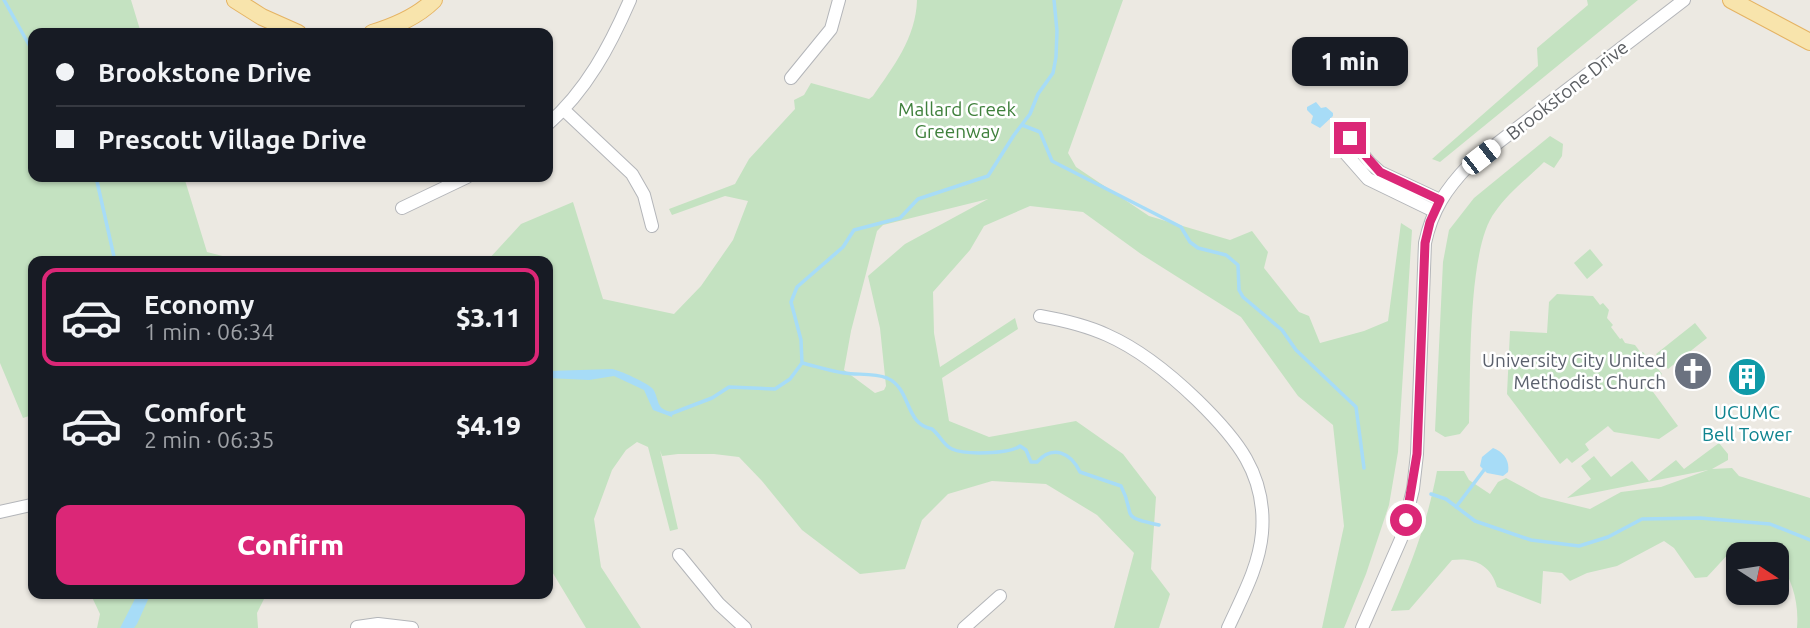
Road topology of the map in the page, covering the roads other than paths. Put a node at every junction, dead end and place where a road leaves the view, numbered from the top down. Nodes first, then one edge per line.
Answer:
1 (235, 0) edge
2 (434, 0) edge
3 (630, 0) edge
4 (839, 0) edge
5 (1684, 0) edge
6 (1731, 0) edge
7 (287, 28) edge
8 (384, 28) edge
9 (1810, 42) edge
10 (791, 78) dead end
11 (564, 110) junction
12 (553, 120) edge
13 (1350, 138) dead end
14 (1339, 146) dead end
15 (456, 182) edge
16 (1437, 205) junction
17 (401, 208) dead end
18 (652, 226) dead end
19 (1040, 316) dead end
20 (28, 505) edge
21 (0, 512) edge
22 (679, 555) dead end
23 (1000, 596) dead end
24 (357, 627) edge
25 (412, 628) edge
26 (745, 628) edge
27 (964, 628) edge
28 (1228, 628) edge
29 (1362, 628) edge

1 - 7 main road
2 - 8 main road
3 - 11 street
4 - 10 street
5 - 16 street, Brookstone Drive
6 - 9 main road
11 - 12 street
11 - 18 street
13 - 16 street
14 - 16 street
15 - 17 street
16 - 29 street, Brookstone Drive
19 - 28 street
20 - 21 street
22 - 26 street
23 - 27 street
24 - 25 street

